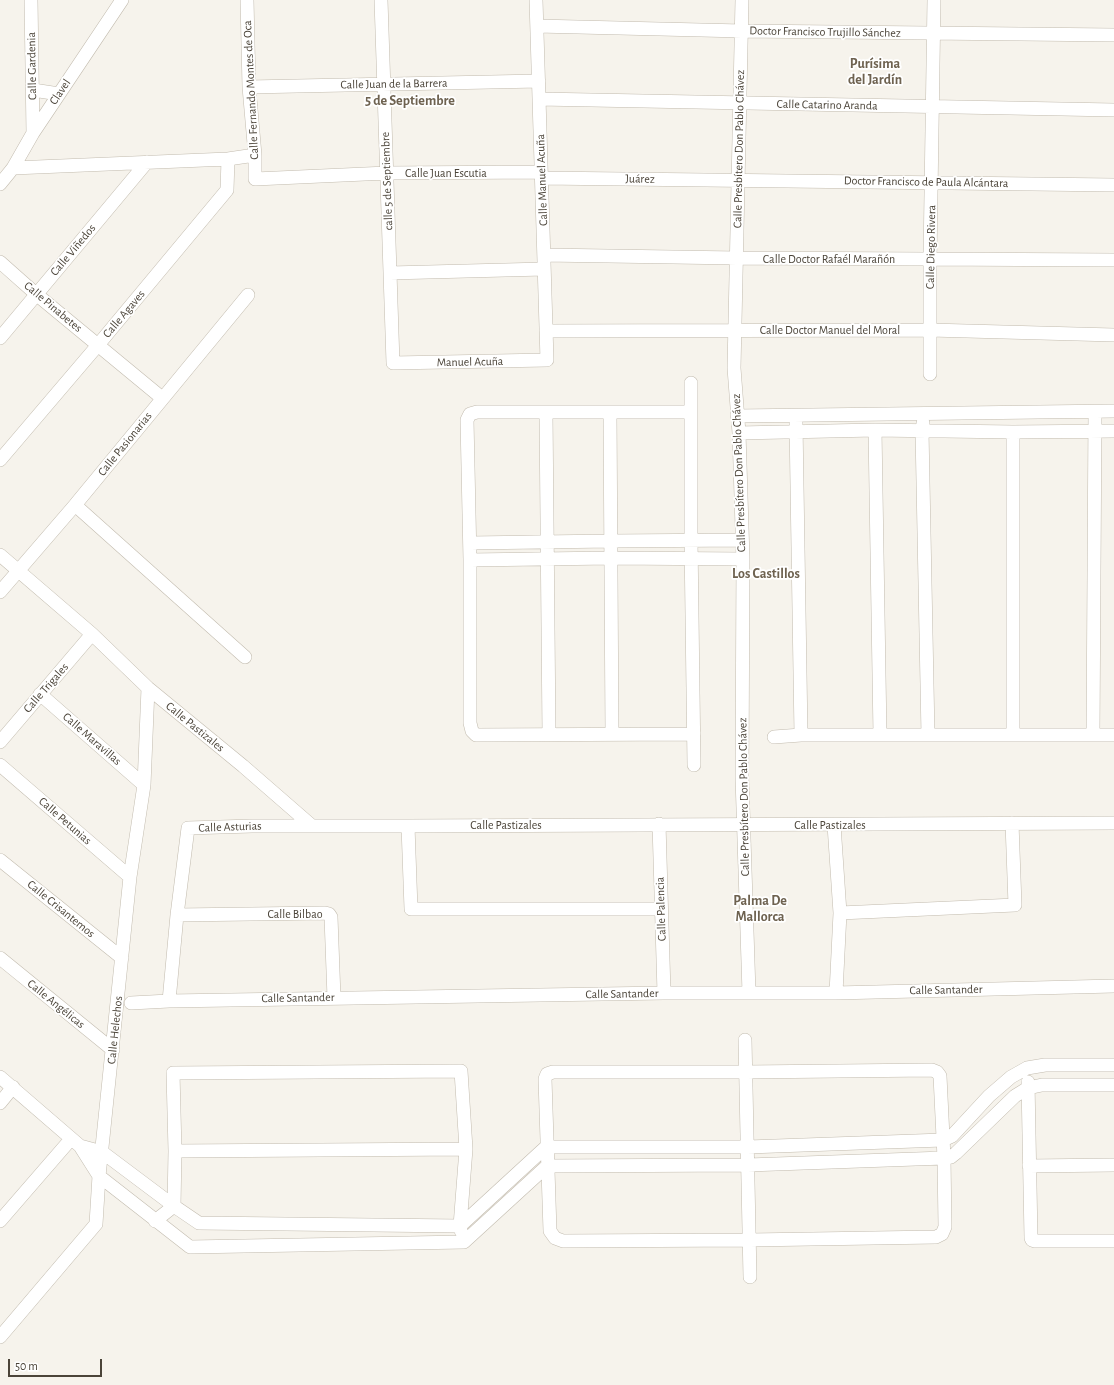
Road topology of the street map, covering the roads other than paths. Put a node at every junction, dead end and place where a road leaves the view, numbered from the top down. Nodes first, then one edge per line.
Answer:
1 (32, 0) edge
2 (122, 0) edge
3 (247, 0) edge
4 (381, 0) edge
5 (536, 0) edge
6 (742, 0) edge
7 (934, 0) edge
8 (537, 26) junction
9 (742, 31) junction
10 (934, 34) junction
11 (1114, 35) edge
12 (539, 81) junction
13 (384, 84) junction
14 (249, 87) junction
15 (33, 90) junction
16 (59, 94) junction
17 (539, 100) junction
18 (740, 104) junction
19 (933, 107) junction
20 (1114, 110) edge
21 (33, 133) junction
22 (255, 155) junction
23 (228, 159) junction
24 (147, 162) junction
25 (13, 168) junction
26 (387, 173) junction
27 (542, 175) junction
28 (255, 179) joint
29 (738, 180) junction
30 (932, 182) junction
31 (0, 184) edge
32 (1114, 185) edge
33 (544, 255) junction
34 (737, 258) junction
35 (930, 259) junction
36 (1114, 260) edge
37 (0, 262) edge
38 (544, 269) junction
39 (390, 273) junction
40 (36, 294) junction
41 (248, 295) dead end
42 (546, 330) junction
43 (735, 330) junction
44 (930, 330) junction
45 (1114, 335) edge
46 (0, 338) edge
47 (98, 345) junction
48 (547, 360) joint
49 (393, 363) joint
50 (930, 374) dead end
51 (691, 383) dead end
52 (162, 398) junction
53 (1114, 411) edge
54 (692, 412) junction
55 (1095, 412) junction
56 (546, 413) junction
57 (610, 413) junction
58 (924, 414) junction
59 (737, 416) junction
60 (796, 416) junction
61 (875, 430) junction
62 (922, 431) junction
63 (1095, 431) junction
64 (1114, 431) edge
65 (795, 432) junction
66 (1013, 432) junction
67 (739, 433) junction
68 (0, 460) edge
69 (74, 505) junction
70 (690, 540) junction
71 (742, 540) junction
72 (611, 541) junction
73 (547, 542) junction
74 (470, 543) junction
75 (0, 555) edge
76 (611, 558) junction
77 (691, 558) junction
78 (547, 559) junction
79 (743, 559) junction
80 (470, 560) junction
81 (18, 570) junction
82 (0, 592) edge
83 (92, 634) junction
84 (245, 658) dead end
85 (148, 688) junction
86 (40, 694) junction
87 (548, 734) junction
88 (612, 734) junction
89 (694, 734) junction
90 (801, 735) junction
91 (880, 735) junction
92 (928, 735) junction
93 (1013, 735) junction
94 (1092, 735) junction
95 (1114, 735) edge
96 (774, 737) dead end
97 (0, 742) edge
98 (0, 765) edge
99 (694, 765) dead end
100 (144, 785) junction
101 (1012, 823) junction
102 (1114, 823) edge
103 (659, 824) junction
104 (744, 824) junction
105 (834, 825) junction
106 (312, 826) junction
107 (408, 826) junction
108 (0, 860) edge
109 (130, 877) junction
110 (661, 909) junction
111 (840, 914) junction
112 (177, 916) junction
113 (0, 958) edge
114 (122, 958) junction
115 (1114, 986) edge
116 (664, 993) junction
117 (749, 993) junction
118 (836, 993) junction
119 (334, 998) junction
120 (169, 1001) junction
121 (131, 1003) dead end
122 (746, 1040) dead end
123 (113, 1050) junction
124 (1114, 1064) edge
125 (1027, 1068) junction
126 (746, 1072) junction
127 (0, 1077) edge
128 (1114, 1085) edge
129 (13, 1087) junction
130 (1028, 1088) junction
131 (0, 1102) edge
132 (943, 1140) junction
133 (76, 1142) junction
134 (546, 1147) junction
135 (748, 1147) junction
136 (466, 1149) junction
137 (175, 1151) junction
138 (102, 1152) junction
139 (944, 1158) junction
140 (748, 1165) junction
141 (1114, 1165) edge
142 (547, 1166) junction
143 (1030, 1166) junction
144 (99, 1176) junction
145 (174, 1206) junction
146 (0, 1221) edge
147 (156, 1221) junction
148 (460, 1226) junction
149 (750, 1240) junction
150 (1114, 1240) edge
151 (464, 1242) junction
152 (750, 1277) dead end
153 (0, 1336) edge

1 - 15 street, Calle Gardenia
2 - 16 street, Clavel
3 - 14 street, Calle Fernando Montes de Oca
4 - 13 street, calle 5 de Septiembre
5 - 8 street, Calle Manuel Acuña
6 - 9 street, Calle Presbítero Don Pablo Chávez
7 - 10 street, Calle Diego Rivera
8 - 9 street, Doctor Francisco Trujillo Sánchez
8 - 12 street, Calle Manuel Acuña
9 - 10 street, Doctor Francisco Trujillo Sánchez
9 - 18 street, Calle Presbítero Don Pablo Chávez
10 - 11 street, Doctor Francisco Trujillo Sánchez
10 - 19 street, Calle Diego Rivera
12 - 13 street, Calle Juan de la Barrera
12 - 17 street, Calle Manuel Acuña
13 - 14 street, Calle Juan de la Barrera
13 - 26 street, calle 5 de Septiembre
14 - 22 street, Calle Fernando Montes de Oca
15 - 16 street
15 - 21 street, Calle Gardenia
16 - 21 street, Clavel
17 - 18 street, Calle Catarino Aranda
17 - 27 street, Calle Manuel Acuña
18 - 19 street, Calle Catarino Aranda
18 - 29 street, Calle Presbítero Don Pablo Chávez
19 - 20 street, Calle Catarino Aranda
19 - 30 street, Calle Diego Rivera
21 - 25 street, Clavel
22 - 23 street
22 - 28 street, Calle Fernando Montes de Oca
23 - 24 street
23 - 47 street, Calle Agaves
24 - 25 street
24 - 40 street, Calle Viñedos
25 - 31 street, Clavel
26 - 27 street, Calle Juan Escutia
26 - 28 street, Calle Juan Escutia
26 - 39 street, calle 5 de Septiembre
27 - 29 street, Juárez
27 - 33 street, Calle Manuel Acuña
29 - 30 street, Doctor Francisco de Paula Alcántara
29 - 34 street, Calle Presbítero Don Pablo Chávez
30 - 32 street, Doctor Francisco de Paula Alcántara
30 - 35 street, Calle Diego Rivera
33 - 34 street, Calle Doctor Rafaél Marañón
33 - 38 street, Calle Manuel Acuña
34 - 35 street, Calle Doctor Rafaél Marañón
34 - 43 street, Calle Presbítero Don Pablo Chávez
35 - 36 street, Calle Doctor Rafaél Marañón
35 - 44 street, Calle Diego Rivera
37 - 40 street, Calle Pinabetes
38 - 39 street
38 - 42 street, Calle Manuel Acuña
39 - 49 street, calle 5 de Septiembre
40 - 46 street, Calle Viñedos
40 - 47 street, Calle Pinabetes
41 - 52 street, Calle Pasionarias
42 - 43 street, Calle Doctor Manuel del Moral
42 - 48 street, Calle Manuel Acuña
43 - 44 street, Calle Doctor Manuel del Moral
43 - 59 street, Calle Presbítero Don Pablo Chávez
44 - 45 street, Calle Doctor Manuel del Moral
44 - 50 street, Calle Diego Rivera
47 - 52 street, Calle Pinabetes
47 - 68 street, Calle Agaves
48 - 49 street, Manuel Acuña
51 - 54 street
52 - 69 street, Calle Pasionarias
53 - 55 street
54 - 57 street
54 - 70 street
55 - 58 street
55 - 63 street
56 - 57 street
56 - 73 street
56 - 74 street
57 - 72 street
58 - 60 street
58 - 62 street
59 - 60 street
59 - 67 street, Calle Presbítero Don Pablo Chávez
60 - 65 street
61 - 62 street
61 - 65 street
61 - 91 street
62 - 66 street
62 - 92 street
63 - 64 street
63 - 66 street
63 - 94 street
65 - 67 street
65 - 90 street
66 - 93 street
67 - 71 street, Calle Presbítero Don Pablo Chávez
69 - 81 street, Calle Pasionarias
69 - 84 street
70 - 71 street
70 - 72 street
70 - 77 street
71 - 79 street, Calle Presbítero Don Pablo Chávez
72 - 73 street
72 - 76 street
73 - 74 street
73 - 78 street
74 - 80 street
75 - 81 street, Calle Pastizales
76 - 77 street
76 - 78 street
76 - 88 street
77 - 79 street
77 - 89 street
78 - 80 street
78 - 87 street
79 - 104 street, Calle Presbítero Don Pablo Chávez
80 - 87 street
81 - 82 street, Calle Pasionarias
81 - 83 street, Calle Pastizales
83 - 85 street, Calle Pastizales
83 - 86 street, Calle Trigales
85 - 100 street, Calle Helechos
85 - 106 street, Calle Pastizales
86 - 97 street, Calle Trigales
86 - 100 street, Calle Maravillas
87 - 88 street
88 - 89 street
89 - 99 street
90 - 91 street
90 - 96 street
91 - 92 street
92 - 93 street
93 - 94 street
94 - 95 street
98 - 109 street, Calle Petunias
100 - 109 street, Calle Helechos
101 - 102 street, Calle Pastizales
101 - 105 street, Calle Pastizales
101 - 111 street
103 - 104 street, Calle Pastizales
103 - 107 street, Calle Pastizales
103 - 110 street, Calle Palencia
104 - 105 street, Calle Pastizales
104 - 117 street, Calle Presbítero Don Pablo Chávez
105 - 111 street
106 - 107 street, Calle Pastizales
106 - 112 street, Calle Asturias
107 - 110 street
108 - 114 street, Calle Crisantemos
109 - 114 street, Calle Helechos
110 - 116 street, Calle Palencia
111 - 118 street
112 - 119 street, Calle Bilbao
112 - 120 street
113 - 123 street, Calle Angélicas
114 - 123 street, Calle Helechos
115 - 118 street, Calle Santander
116 - 117 street, Calle Santander
116 - 119 street, Calle Santander
117 - 118 street, Calle Santander
119 - 120 street, Calle Santander
120 - 121 street, Calle Santander
122 - 126 street
123 - 138 street, Calle Helechos
124 - 125 street
125 - 130 street
125 - 132 street
126 - 132 street
126 - 134 street
126 - 135 street
127 - 129 street
128 - 130 street
129 - 131 street
129 - 133 street
130 - 139 street
130 - 143 street
132 - 135 street
132 - 139 street
133 - 138 street
133 - 144 street
133 - 146 street
134 - 135 street
134 - 142 street
134 - 148 street
135 - 140 street
136 - 137 street
136 - 137 street
136 - 148 street
137 - 145 street
138 - 144 street, Calle Helechos
138 - 145 street
139 - 140 street
139 - 149 street
140 - 142 street
140 - 149 street
141 - 143 street
142 - 149 street
142 - 151 street
143 - 150 street
144 - 147 street
144 - 153 street, Calle Helechos
145 - 147 street
145 - 148 street
147 - 151 street
148 - 151 street
149 - 152 street

